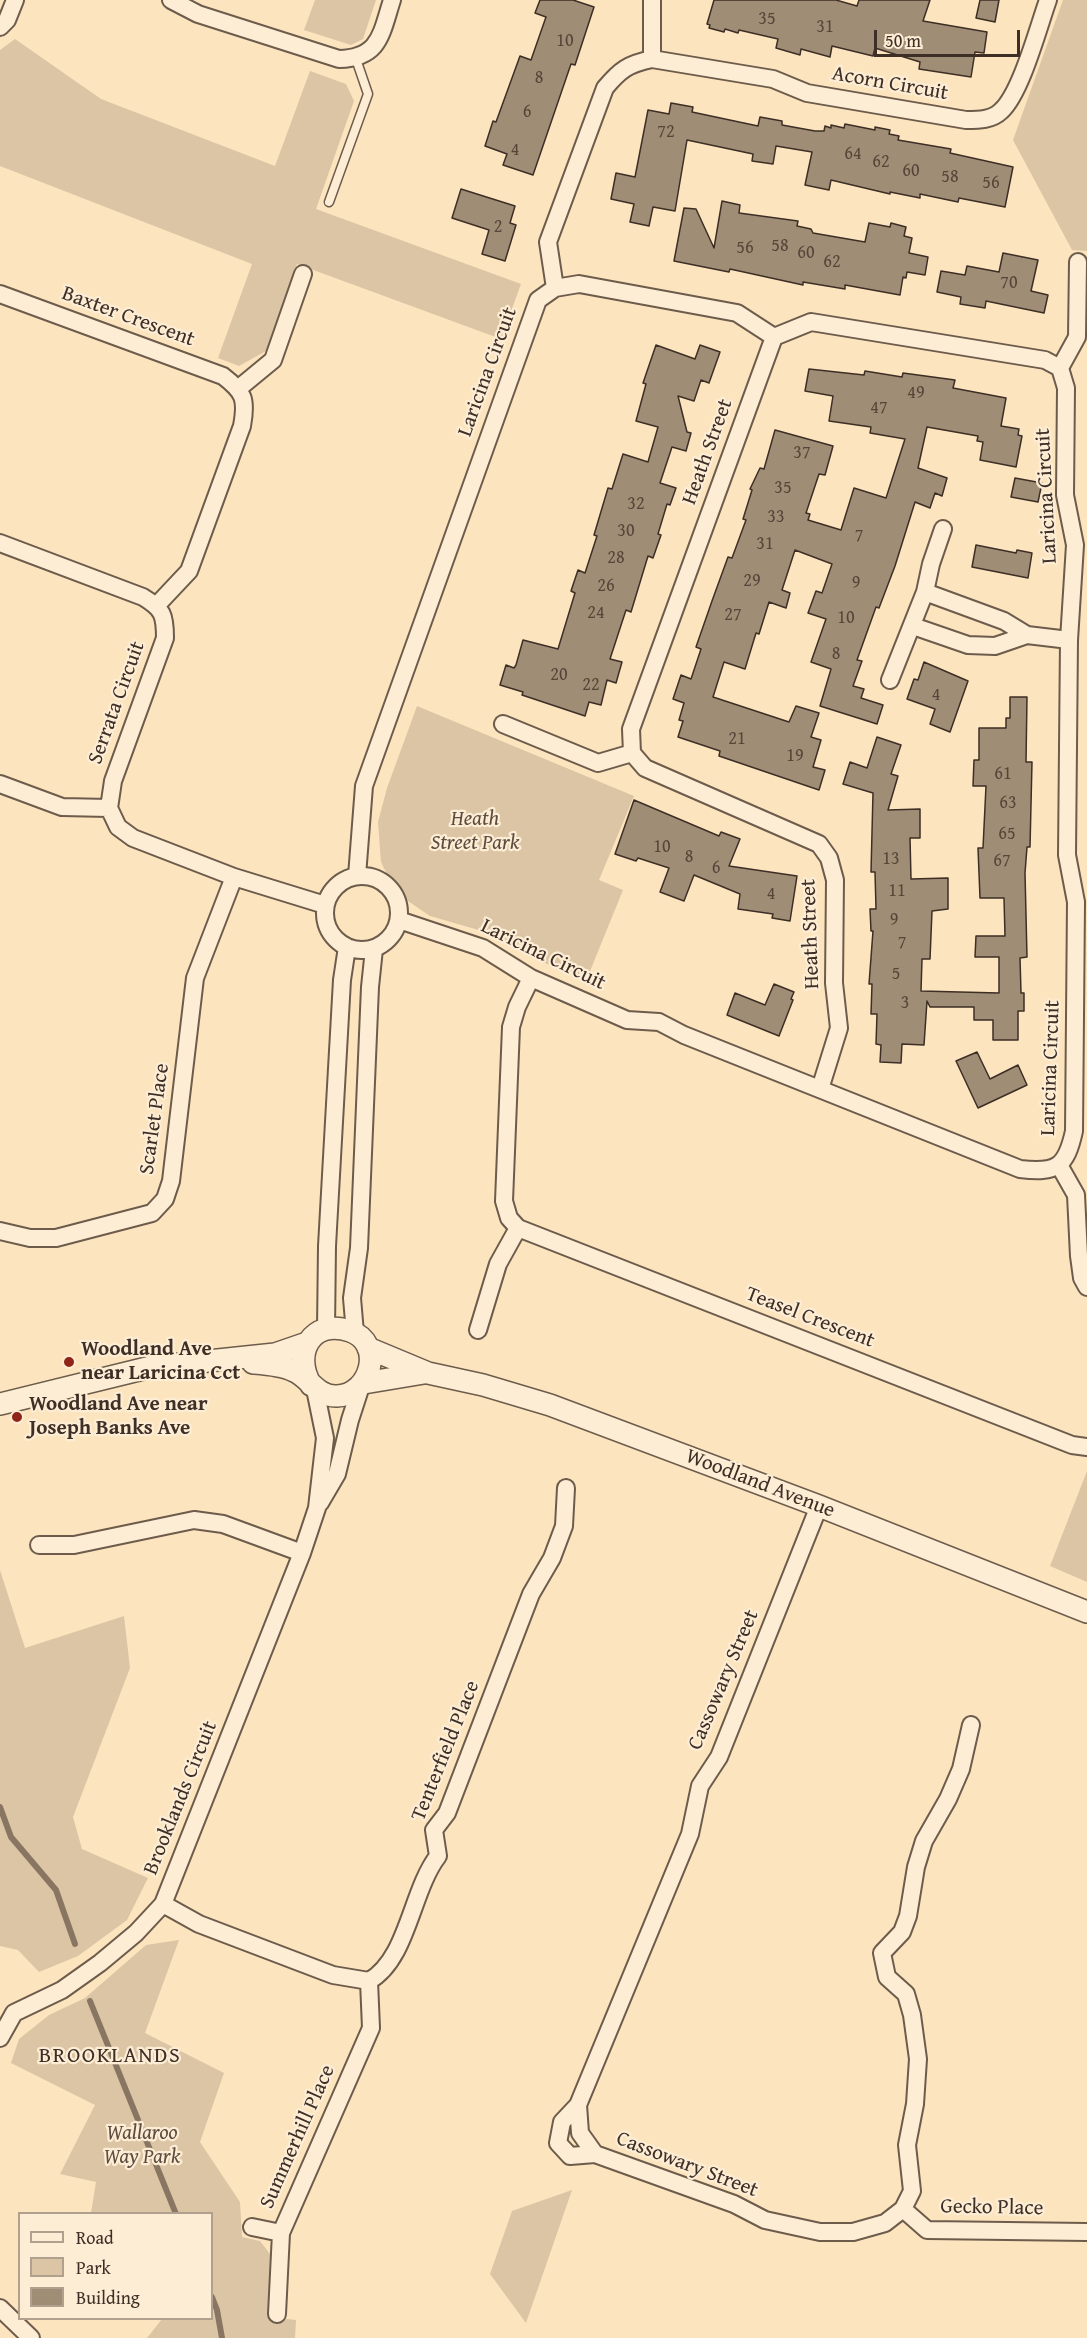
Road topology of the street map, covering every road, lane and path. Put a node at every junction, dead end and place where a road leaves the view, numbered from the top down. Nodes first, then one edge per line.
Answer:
1 (15, 0) edge
2 (171, 0) edge
3 (392, 0) edge
4 (652, 0) edge
5 (1048, 0) edge
6 (0, 27) edge
7 (356, 59) junction
8 (652, 59) junction
9 (329, 202) dead end
10 (1078, 262) dead end
11 (303, 274) dead end
12 (555, 288) junction
13 (0, 294) edge
14 (774, 337) junction
15 (1060, 369) junction
16 (238, 388) junction
17 (943, 529) dead end
18 (0, 543) edge
19 (925, 592) junction
20 (157, 605) junction
21 (913, 626) junction
22 (1027, 635) junction
23 (1069, 640) junction
24 (890, 681) dead end
25 (503, 724) dead end
26 (632, 753) junction
27 (0, 784) edge
28 (110, 808) junction
29 (357, 876) junction
30 (234, 877) junction
31 (326, 905) junction
32 (399, 920) junction
33 (346, 947) junction
34 (374, 949) junction
35 (531, 978) junction
36 (820, 1089) junction
37 (1059, 1165) junction
38 (518, 1228) junction
39 (0, 1232) edge
40 (1087, 1287) edge
41 (326, 1329) junction
42 (478, 1330) dead end
43 (361, 1340) junction
44 (308, 1343) junction
45 (220, 1359) junction
46 (428, 1373) junction
47 (362, 1384) junction
48 (313, 1387) junction
49 (0, 1404) edge
50 (1087, 1446) edge
51 (566, 1488) dead end
52 (819, 1506) junction
53 (317, 1508) junction
54 (39, 1545) dead end
55 (302, 1553) junction
56 (1087, 1612) edge
57 (971, 1725) dead end
58 (163, 1904) junction
59 (369, 1982) junction
60 (0, 2038) edge
61 (578, 2105) junction
62 (595, 2154) junction
63 (903, 2209) junction
64 (252, 2227) dead end
65 (1087, 2232) edge
66 (281, 2233) junction
67 (0, 2308) edge
68 (277, 2314) dead end
69 (31, 2338) edge

1 - 6 street
2 - 7 street
3 - 7 street
4 - 8 street
5 - 8 street, Acorn Circuit
7 - 9 lane
8 - 12 street, Acorn Circuit
10 - 15 street
11 - 16 street
12 - 14 street
12 - 29 street, Laricina Circuit
13 - 16 street, Baxter Crescent
14 - 15 street
14 - 26 street, Heath Street
15 - 23 street, Laricina Circuit
16 - 20 street
17 - 19 street
18 - 20 street
19 - 21 street
19 - 22 street
20 - 28 street, Serrata Circuit
21 - 22 street
21 - 24 street
22 - 23 street
23 - 37 street, Laricina Circuit
25 - 26 street
26 - 36 street, Heath Street
27 - 28 street
28 - 30 street
29 - 31 street
29 - 32 street
30 - 31 street
30 - 39 street, Scarlet Place
31 - 33 street
32 - 34 street
32 - 35 street, Laricina Circuit
33 - 34 street
33 - 41 street
34 - 43 street
35 - 36 street, Laricina Circuit
35 - 38 street
36 - 37 street, Laricina Circuit
37 - 40 street
38 - 42 street
38 - 50 street, Teasel Crescent
41 - 43 street, Woodland Avenue
41 - 44 street, Woodland Avenue
43 - 46 street, Woodland Avenue
43 - 47 street
44 - 45 street, Woodland Avenue
44 - 48 street
45 - 48 street, Woodland Avenue
45 - 49 street, Woodland Avenue
46 - 47 street, Woodland Avenue
46 - 52 street, Woodland Avenue
47 - 48 street, Woodland Avenue
47 - 53 street, Brooklands Circuit
48 - 53 street, Brooklands Circuit
51 - 59 street, Tenterfield Place
52 - 56 street, Woodland Avenue
52 - 61 street, Cassowary Street
53 - 55 street, Brooklands Circuit
54 - 55 street
55 - 58 street, Brooklands Circuit
57 - 63 street
58 - 59 street
58 - 60 street, Brooklands Circuit
59 - 66 street, Summerhill Place
61 - 62 street, Cassowary Street
61 - 62 street
62 - 63 street, Cassowary Street
63 - 65 street, Gecko Place
64 - 66 street
66 - 68 street, Summerhill Place
67 - 69 street

